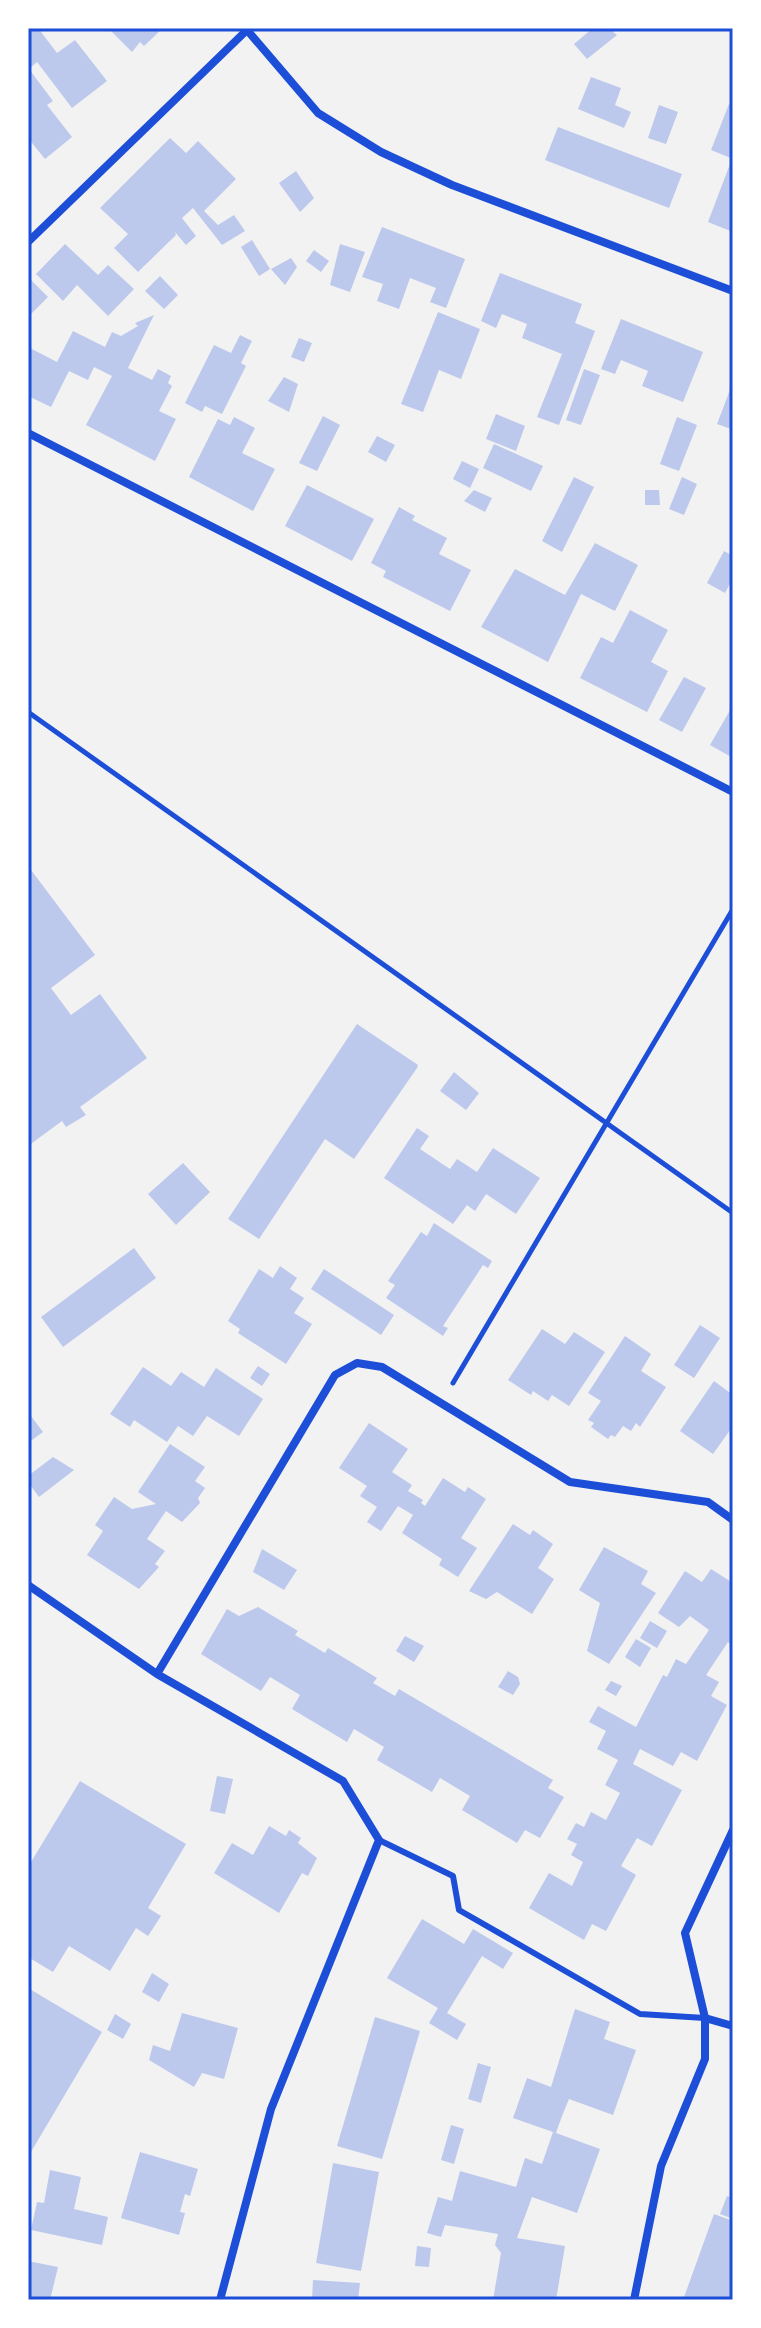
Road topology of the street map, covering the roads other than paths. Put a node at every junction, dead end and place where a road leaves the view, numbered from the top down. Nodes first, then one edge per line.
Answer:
1 (248, 29) edge
2 (28, 242) edge
3 (733, 291) edge
4 (28, 433) edge
5 (733, 792) edge
6 (733, 1520) edge
7 (28, 1585) edge
8 (157, 1674) junction
9 (733, 1830) edge
10 (379, 1840) junction
11 (705, 2018) junction
12 (733, 2026) edge
13 (220, 2300) edge
14 (634, 2300) edge

1 - 2 street
1 - 3 street
4 - 5 street
6 - 8 street
7 - 8 street
8 - 10 street
9 - 11 street
10 - 11 lane
10 - 13 street
11 - 12 street
11 - 14 street

